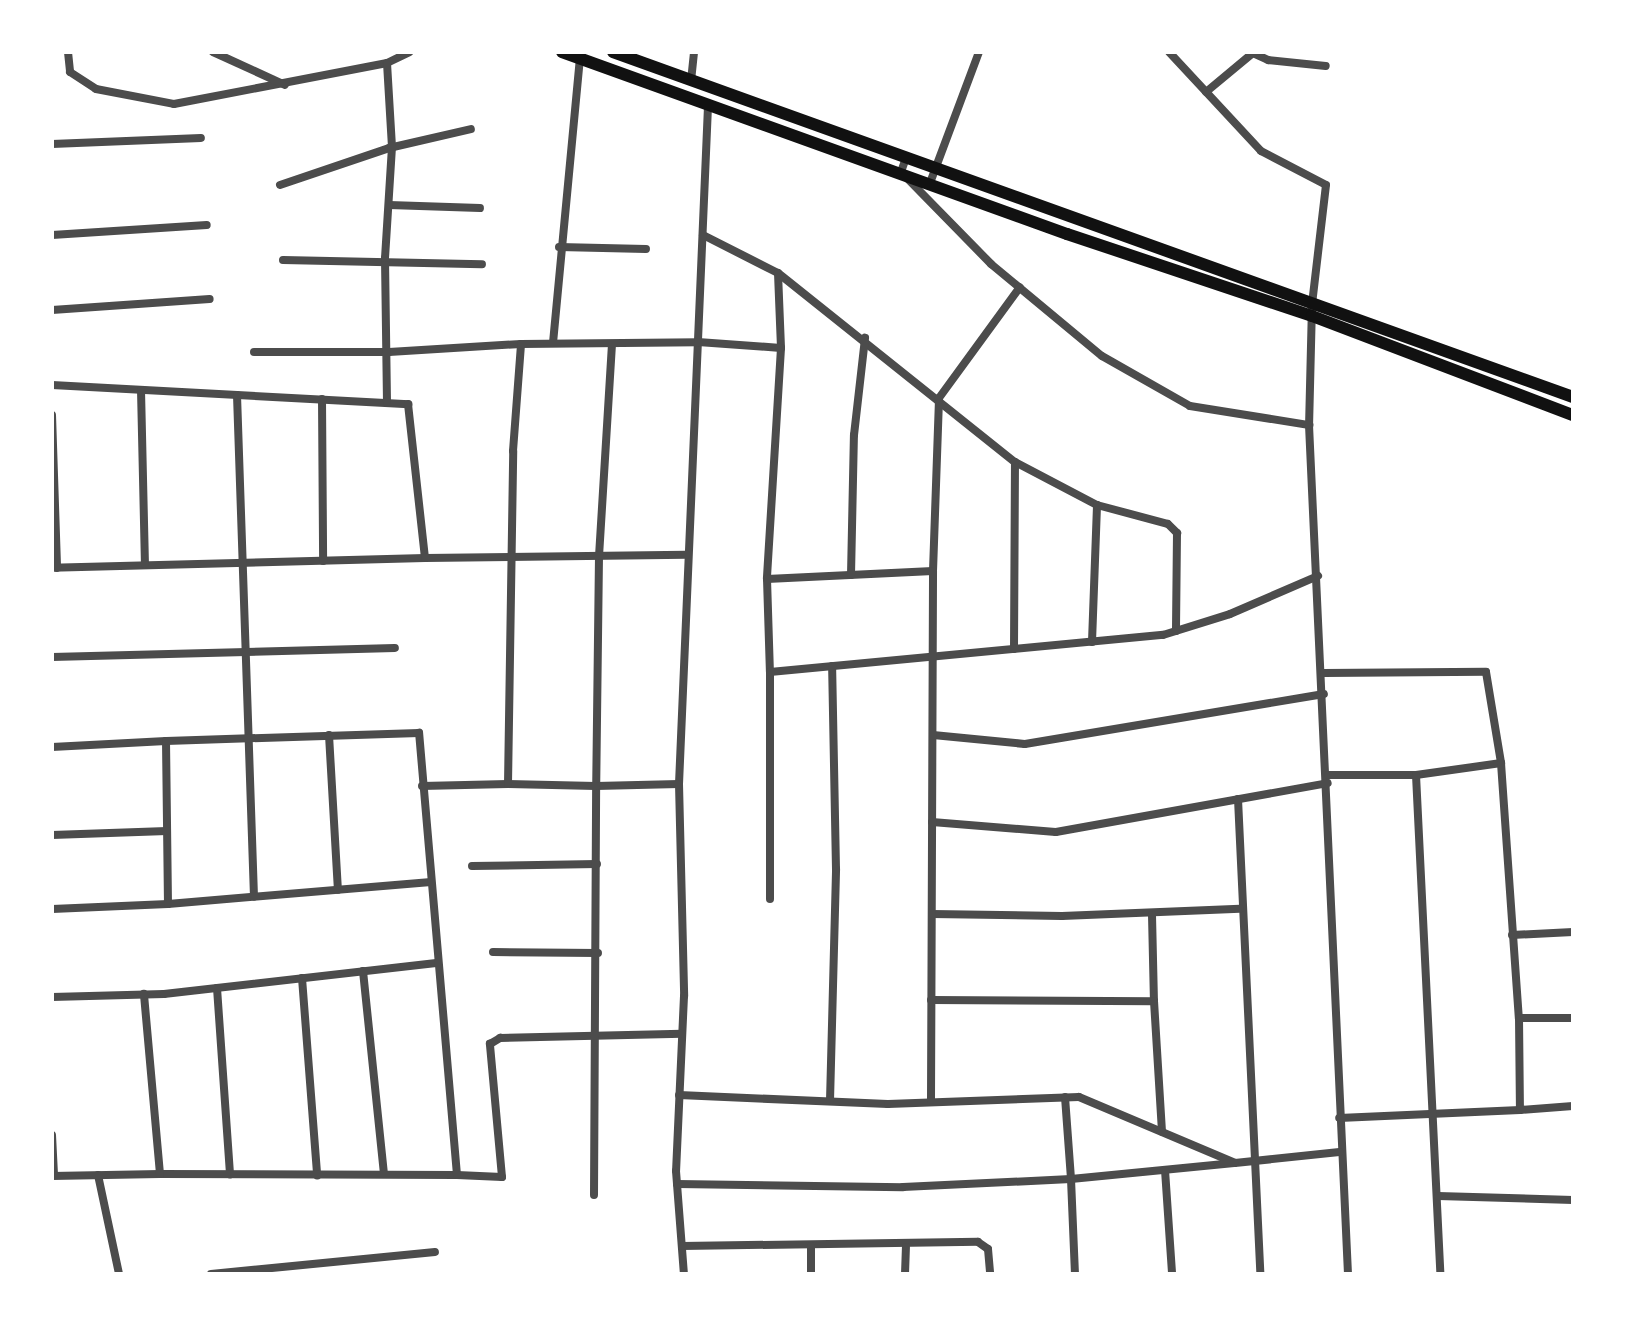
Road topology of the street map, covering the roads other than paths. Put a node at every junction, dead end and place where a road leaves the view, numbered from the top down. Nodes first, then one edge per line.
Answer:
1 (68, 52) edge
2 (213, 52) edge
3 (410, 52) edge
4 (562, 52) edge
5 (613, 52) edge
6 (694, 52) edge
7 (979, 52) edge
8 (1169, 52) edge
9 (1254, 52) edge
10 (580, 59) junction
11 (387, 63) junction
12 (1326, 66) dead end
13 (691, 81) junction
14 (286, 85) junction
15 (1206, 92) junction
16 (708, 107) junction
17 (471, 129) dead end
18 (201, 138) dead end
19 (52, 144) edge
20 (392, 147) junction
21 (906, 158) junction
22 (937, 169) junction
23 (901, 172) junction
24 (930, 183) junction
25 (280, 185) dead end
26 (389, 205) junction
27 (480, 208) dead end
28 (207, 225) dead end
29 (52, 235) edge
30 (703, 235) junction
31 (559, 247) junction
32 (646, 249) dead end
33 (385, 258) junction
34 (283, 260) dead end
35 (482, 264) dead end
36 (778, 273) junction
37 (1020, 287) junction
38 (210, 299) dead end
39 (52, 310) edge
40 (1312, 311) junction
41 (865, 338) junction
42 (698, 342) junction
43 (553, 343) junction
44 (521, 344) junction
45 (612, 344) junction
46 (781, 348) junction
47 (254, 352) dead end
48 (389, 352) junction
49 (52, 385) edge
50 (141, 390) junction
51 (237, 395) junction
52 (1573, 397) edge
53 (939, 398) junction
54 (322, 399) junction
55 (387, 402) junction
56 (52, 415) edge
57 (1573, 415) edge
58 (1309, 425) junction
59 (1015, 462) junction
60 (1097, 505) junction
61 (686, 555) junction
62 (599, 556) junction
63 (514, 557) junction
64 (425, 558) junction
65 (239, 561) junction
66 (323, 561) junction
67 (145, 564) junction
68 (54, 568) edge
69 (933, 571) junction
70 (851, 575) junction
71 (1318, 576) junction
72 (767, 579) junction
73 (1176, 631) junction
74 (1092, 642) junction
75 (395, 648) dead end
76 (244, 649) junction
77 (1014, 649) junction
78 (933, 656) junction
79 (52, 657) edge
80 (832, 666) junction
81 (770, 672) junction
82 (1324, 673) junction
83 (1324, 694) junction
84 (329, 735) junction
85 (933, 735) junction
86 (247, 738) junction
87 (166, 741) junction
88 (52, 747) edge
89 (1501, 763) junction
90 (1416, 775) junction
91 (1328, 779) junction
92 (508, 784) junction
93 (679, 784) junction
94 (422, 786) junction
95 (596, 786) junction
96 (1238, 799) junction
97 (932, 822) junction
98 (167, 831) junction
99 (52, 835) edge
100 (597, 864) junction
101 (472, 866) dead end
102 (428, 882) junction
103 (338, 890) junction
104 (254, 897) junction
105 (770, 899) dead end
106 (168, 904) junction
107 (52, 909) edge
108 (1240, 909) junction
109 (932, 914) junction
110 (1152, 915) junction
111 (1573, 932) edge
112 (1512, 935) junction
113 (493, 952) dead end
114 (598, 953) junction
115 (436, 963) junction
116 (363, 971) junction
117 (302, 978) junction
118 (217, 988) junction
119 (144, 994) junction
120 (52, 997) edge
121 (931, 1000) junction
122 (1154, 1001) junction
123 (1519, 1018) junction
124 (1573, 1018) edge
125 (595, 1034) junction
126 (682, 1034) junction
127 (679, 1095) junction
128 (1065, 1097) junction
129 (931, 1100) junction
130 (830, 1101) junction
131 (1573, 1106) edge
132 (1520, 1110) junction
133 (1434, 1114) junction
134 (1339, 1118) junction
135 (1162, 1132) junction
136 (52, 1135) edge
137 (1339, 1152) junction
138 (1254, 1161) junction
139 (1235, 1163) junction
140 (1165, 1170) junction
141 (160, 1174) junction
142 (384, 1174) junction
143 (98, 1175) junction
144 (230, 1175) junction
145 (317, 1175) junction
146 (457, 1175) junction
147 (53, 1176) edge
148 (1071, 1179) junction
149 (677, 1184) junction
150 (594, 1195) dead end
151 (1438, 1196) junction
152 (1573, 1200) edge
153 (682, 1246) junction
154 (811, 1246) junction
155 (906, 1247) junction
156 (435, 1252) dead end
157 (119, 1274) edge
158 (211, 1274) edge
159 (684, 1274) edge
160 (811, 1274) edge
161 (905, 1274) edge
162 (990, 1274) edge
163 (1075, 1274) edge
164 (1172, 1274) edge
165 (1260, 1274) edge
166 (1348, 1274) edge
167 (1440, 1274) edge

1 - 14 street
2 - 14 street
3 - 11 street
4 - 10 highway
5 - 13 highway
6 - 13 street
7 - 22 street
8 - 15 street
9 - 12 street
9 - 15 street
10 - 16 highway
10 - 31 street
11 - 14 street
11 - 20 street
13 - 21 highway
15 - 40 street
16 - 23 highway
16 - 30 street
17 - 20 street
18 - 19 street
20 - 25 street
20 - 26 street
21 - 22 highway
21 - 23 street
22 - 24 street
22 - 40 highway
23 - 24 highway
23 - 37 street
24 - 40 highway
26 - 27 street
26 - 33 street
28 - 29 street
30 - 36 street
30 - 42 street
31 - 32 street
31 - 43 street
33 - 34 street
33 - 35 street
33 - 48 street
36 - 41 street
36 - 46 street
37 - 53 street
37 - 58 street
38 - 39 street
40 - 52 highway
40 - 57 highway
40 - 58 street
41 - 53 street
41 - 70 street
42 - 45 street
42 - 46 street
42 - 61 street
43 - 44 street
43 - 45 street
44 - 48 street
44 - 63 street
45 - 62 street
46 - 72 street
47 - 48 street
48 - 55 street
49 - 50 street
50 - 51 street
50 - 67 street
51 - 54 street
51 - 65 street
53 - 59 street
53 - 69 street
54 - 55 street
54 - 66 street
55 - 64 street
56 - 68 street
58 - 71 street
59 - 60 street
59 - 77 street
60 - 73 street
60 - 74 street
61 - 62 street
61 - 93 street
62 - 63 street
62 - 95 street
63 - 64 street
63 - 92 street
64 - 66 street
65 - 66 street
65 - 67 street
65 - 76 street
67 - 68 street
69 - 70 street
69 - 78 street
70 - 72 street
71 - 73 street
71 - 82 street
72 - 81 street
73 - 74 street
74 - 77 street
75 - 76 street
76 - 79 street
76 - 86 street
77 - 78 street
78 - 80 street
78 - 85 street
80 - 81 street
80 - 130 street
81 - 105 street
82 - 83 street
82 - 89 street
83 - 85 street
83 - 91 street
84 - 86 street
84 - 94 street
84 - 103 street
85 - 97 street
86 - 87 street
86 - 104 street
87 - 88 street
87 - 98 street
89 - 90 street
89 - 112 street
90 - 91 street
90 - 133 street
91 - 96 street
91 - 134 street
92 - 94 street
92 - 95 street
93 - 95 street
93 - 126 street
94 - 102 street
95 - 100 street
96 - 97 street
96 - 108 street
97 - 109 street
98 - 99 street
98 - 106 street
100 - 101 street
100 - 114 street
102 - 103 street
102 - 115 street
103 - 104 street
104 - 106 street
106 - 107 street
108 - 110 street
108 - 138 street
109 - 110 street
109 - 121 street
110 - 122 street
111 - 112 street
112 - 123 street
113 - 114 street
114 - 125 street
115 - 116 street
115 - 146 street
116 - 117 street
116 - 142 street
117 - 118 street
117 - 145 street
118 - 119 street
118 - 144 street
119 - 120 street
119 - 141 street
121 - 122 street
121 - 129 street
122 - 135 street
123 - 124 street
123 - 132 street
125 - 126 street
125 - 146 street
125 - 150 street
126 - 127 street
127 - 130 street
127 - 149 street
128 - 129 street
128 - 135 street
128 - 148 street
129 - 130 street
131 - 132 street
132 - 133 street
133 - 134 street
133 - 151 street
134 - 137 street
135 - 139 street
136 - 147 street
137 - 138 street
137 - 166 street
138 - 139 street
138 - 165 street
139 - 140 street
140 - 148 street
140 - 164 street
141 - 143 street
141 - 144 street
142 - 145 street
142 - 146 street
143 - 147 street
143 - 157 street
144 - 145 street
148 - 149 street
148 - 163 street
149 - 153 street
151 - 152 street
151 - 167 street
153 - 154 street
153 - 159 street
154 - 155 street
154 - 160 street
155 - 161 street
155 - 162 street
156 - 158 street

